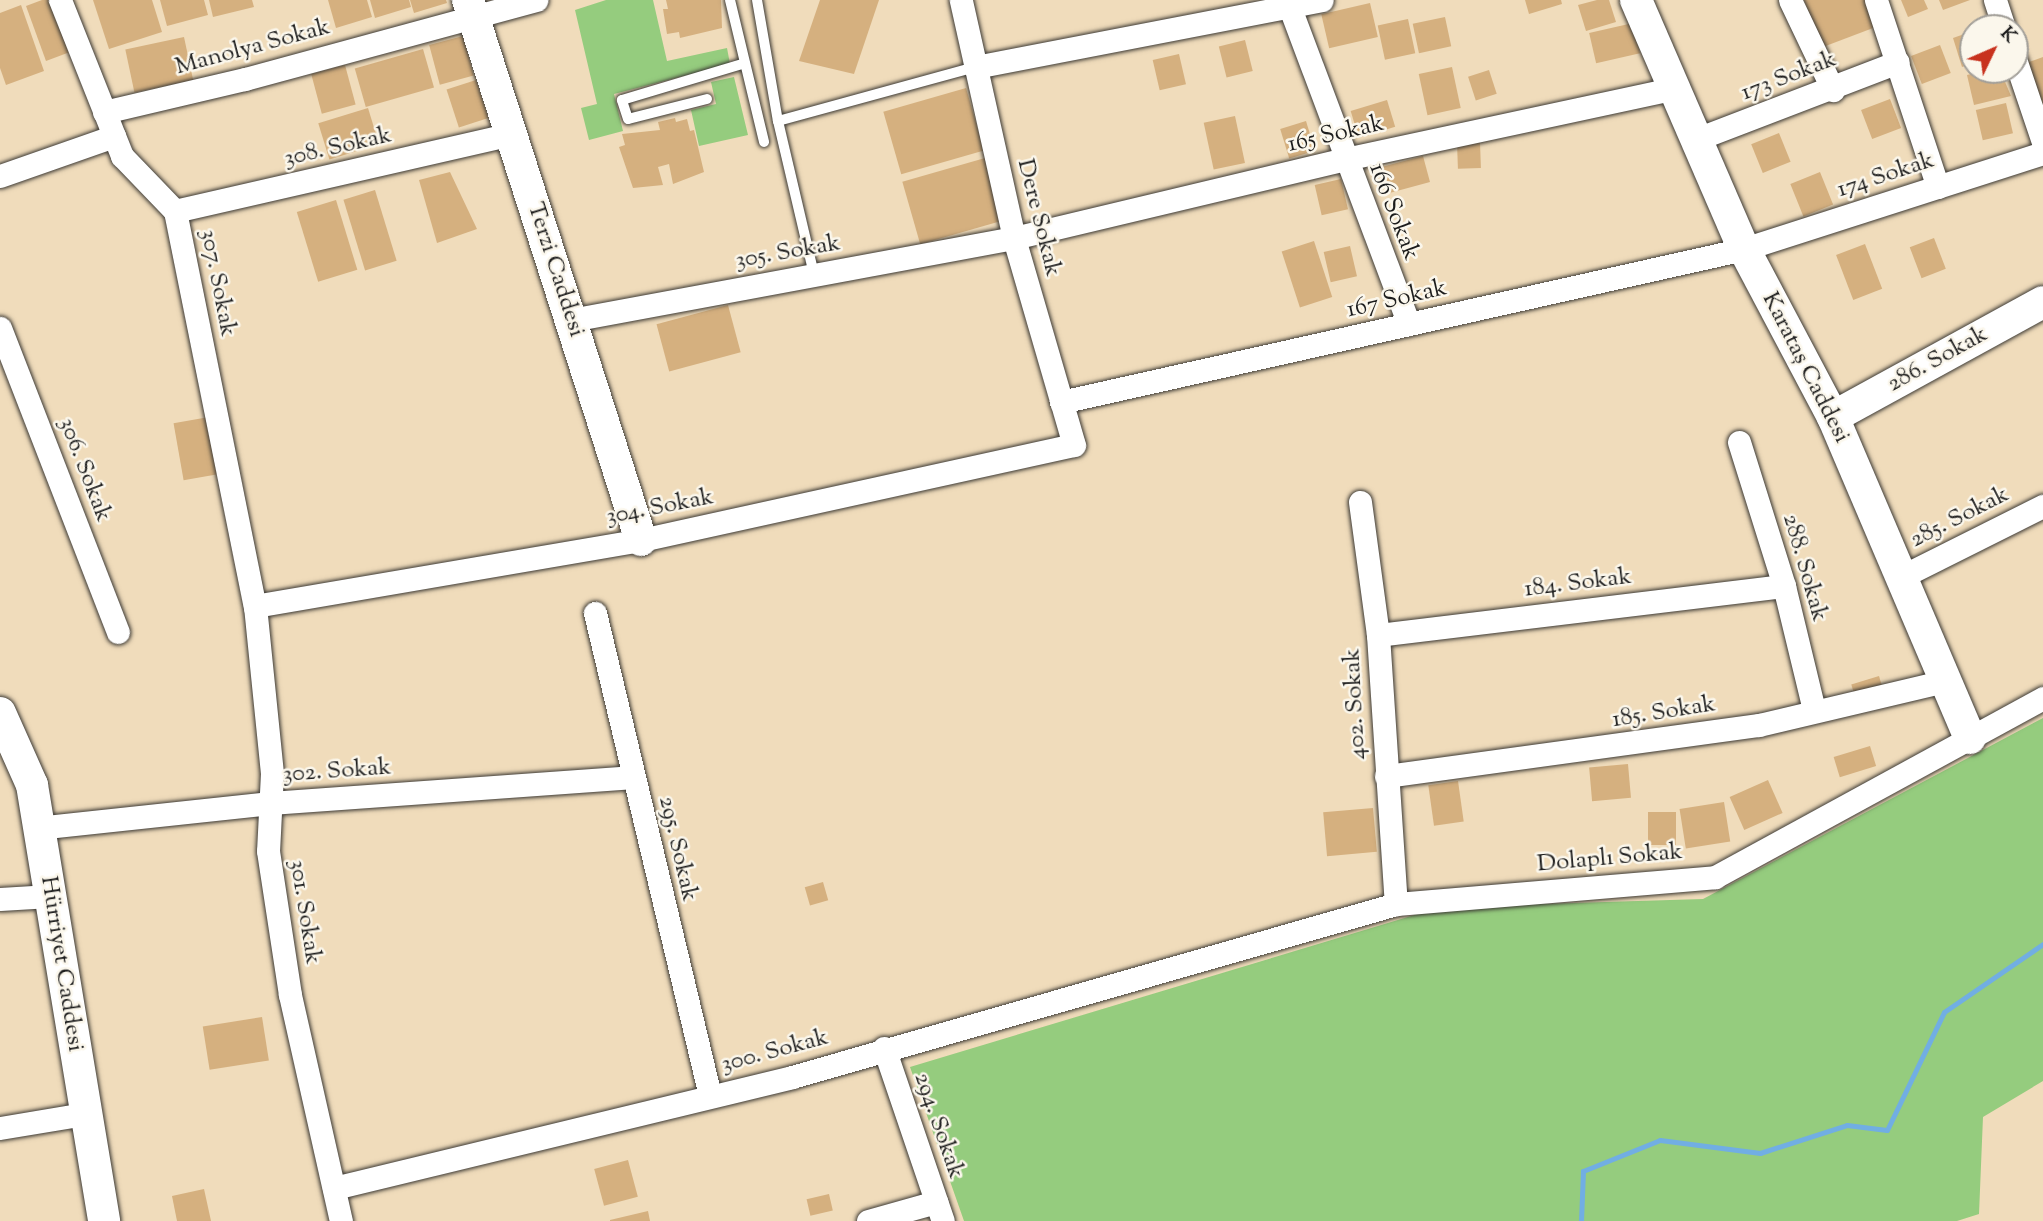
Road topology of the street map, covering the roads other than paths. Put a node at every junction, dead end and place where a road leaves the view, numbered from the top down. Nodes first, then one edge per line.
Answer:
1 (60, 0) edge
2 (536, 0) edge
3 (730, 0) edge
4 (757, 0) edge
5 (961, 0) edge
6 (1322, 0) edge
7 (1636, 0) edge
8 (1790, 0) edge
9 (1875, 0) edge
10 (1288, 3) edge
11 (470, 7) edge
12 (1898, 62) junction
13 (745, 63) junction
14 (975, 68) junction
15 (2023, 84) edge
16 (1671, 89) junction
17 (1833, 90) junction
18 (707, 99) dead end
19 (104, 112) junction
20 (778, 121) junction
21 (512, 134) junction
22 (114, 136) junction
23 (1698, 139) junction
24 (764, 142) dead end
25 (2043, 142) edge
26 (2043, 153) edge
27 (1345, 159) junction
28 (0, 176) edge
29 (1938, 187) junction
30 (175, 211) junction
31 (1014, 238) junction
32 (1744, 248) junction
33 (814, 275) junction
34 (2043, 302) edge
35 (571, 320) junction
36 (1409, 324) junction
37 (0, 328) edge
38 (1061, 402) junction
39 (1833, 417) junction
40 (1739, 442) dead end
41 (1074, 445) joint
42 (1360, 502) dead end
43 (2043, 506) edge
44 (641, 540) junction
45 (1901, 577) junction
46 (1784, 586) junction
47 (254, 606) junction
48 (595, 613) dead end
49 (118, 632) dead end
50 (1378, 635) junction
51 (1945, 681) junction
52 (2043, 698) edge
53 (1814, 710) junction
54 (0, 713) edge
55 (1970, 738) junction
56 (1386, 776) junction
57 (634, 777) junction
58 (271, 803) junction
59 (46, 827) dead end
60 (50, 896) junction
61 (0, 899) edge
62 (1396, 904) junction
63 (1227, 950) joint
64 (884, 1048) junction
65 (710, 1097) junction
66 (85, 1114) junction
67 (0, 1128) edge
68 (334, 1188) junction
69 (940, 1212) edge
70 (104, 1221) edge
71 (341, 1221) edge
72 (868, 1221) edge

1 - 19 street, 307. Sokak
2 - 11 street, Manolya Sokak
3 - 13 lane
4 - 20 lane
5 - 14 street, Dere Sokak
6 - 10 street
7 - 16 street, Karataş Caddesi
8 - 17 street
9 - 12 street
10 - 14 street
10 - 27 street, 166 Sokak
11 - 19 street, Manolya Sokak
11 - 21 street, Terzi Caddesi
12 - 17 street, 173 Sokak
12 - 29 street
13 - 18 lane
13 - 24 lane
14 - 20 lane
14 - 31 street, Dere Sokak
15 - 25 street
16 - 23 street, Karataş Caddesi
16 - 27 street, 165 Sokak
17 - 23 street, 173 Sokak
19 - 22 street, 307. Sokak
20 - 33 lane
21 - 30 street, 308. Sokak
21 - 35 street, Terzi Caddesi
22 - 28 street
22 - 30 street, 307. Sokak
23 - 32 street, Karataş Caddesi
26 - 29 street, 174 Sokak
27 - 31 street, 165 Sokak
27 - 36 street, 166 Sokak
29 - 32 street, 174 Sokak
30 - 47 street, 307. Sokak
31 - 33 street, 305. Sokak
31 - 38 street, Dere Sokak
32 - 36 street, 167 Sokak
32 - 39 street, Karataş Caddesi
33 - 35 street, 305. Sokak
34 - 39 street, 286. Sokak
35 - 44 street, Terzi Caddesi
36 - 38 street, 167 Sokak
37 - 49 street, 306. Sokak
38 - 41 street, Dere Sokak
39 - 45 street, Karataş Caddesi
40 - 46 street, 288. Sokak
41 - 44 street, 304. Sokak
42 - 50 street, 402. Sokak
43 - 45 street, 285. Sokak
44 - 47 street, 304. Sokak
45 - 51 street, Karataş Caddesi
46 - 50 street, 184. Sokak
46 - 53 street, 288. Sokak
47 - 58 street, 301. Sokak
48 - 57 street, 295. Sokak
50 - 56 street, 402. Sokak
51 - 53 street, 185. Sokak
51 - 55 street, Karataş Caddesi
52 - 55 street, Dolaplı Sokak
53 - 56 street, 185. Sokak
54 - 60 street, Hürriyet Caddesi
55 - 62 street, Dolaplı Sokak
56 - 62 street, 402. Sokak
57 - 58 street, 302. Sokak
57 - 65 street, 295. Sokak
58 - 59 street, 302. Sokak
58 - 68 street, 301. Sokak
60 - 61 street
60 - 66 street, Hürriyet Caddesi
62 - 63 street, Dolaplı Sokak
63 - 64 street, 300. Sokak
64 - 65 street, 300. Sokak
64 - 69 street, 294. Sokak
65 - 68 street, 300. Sokak
66 - 67 street
66 - 70 street, Hürriyet Caddesi
68 - 71 street, 301. Sokak
69 - 72 street

